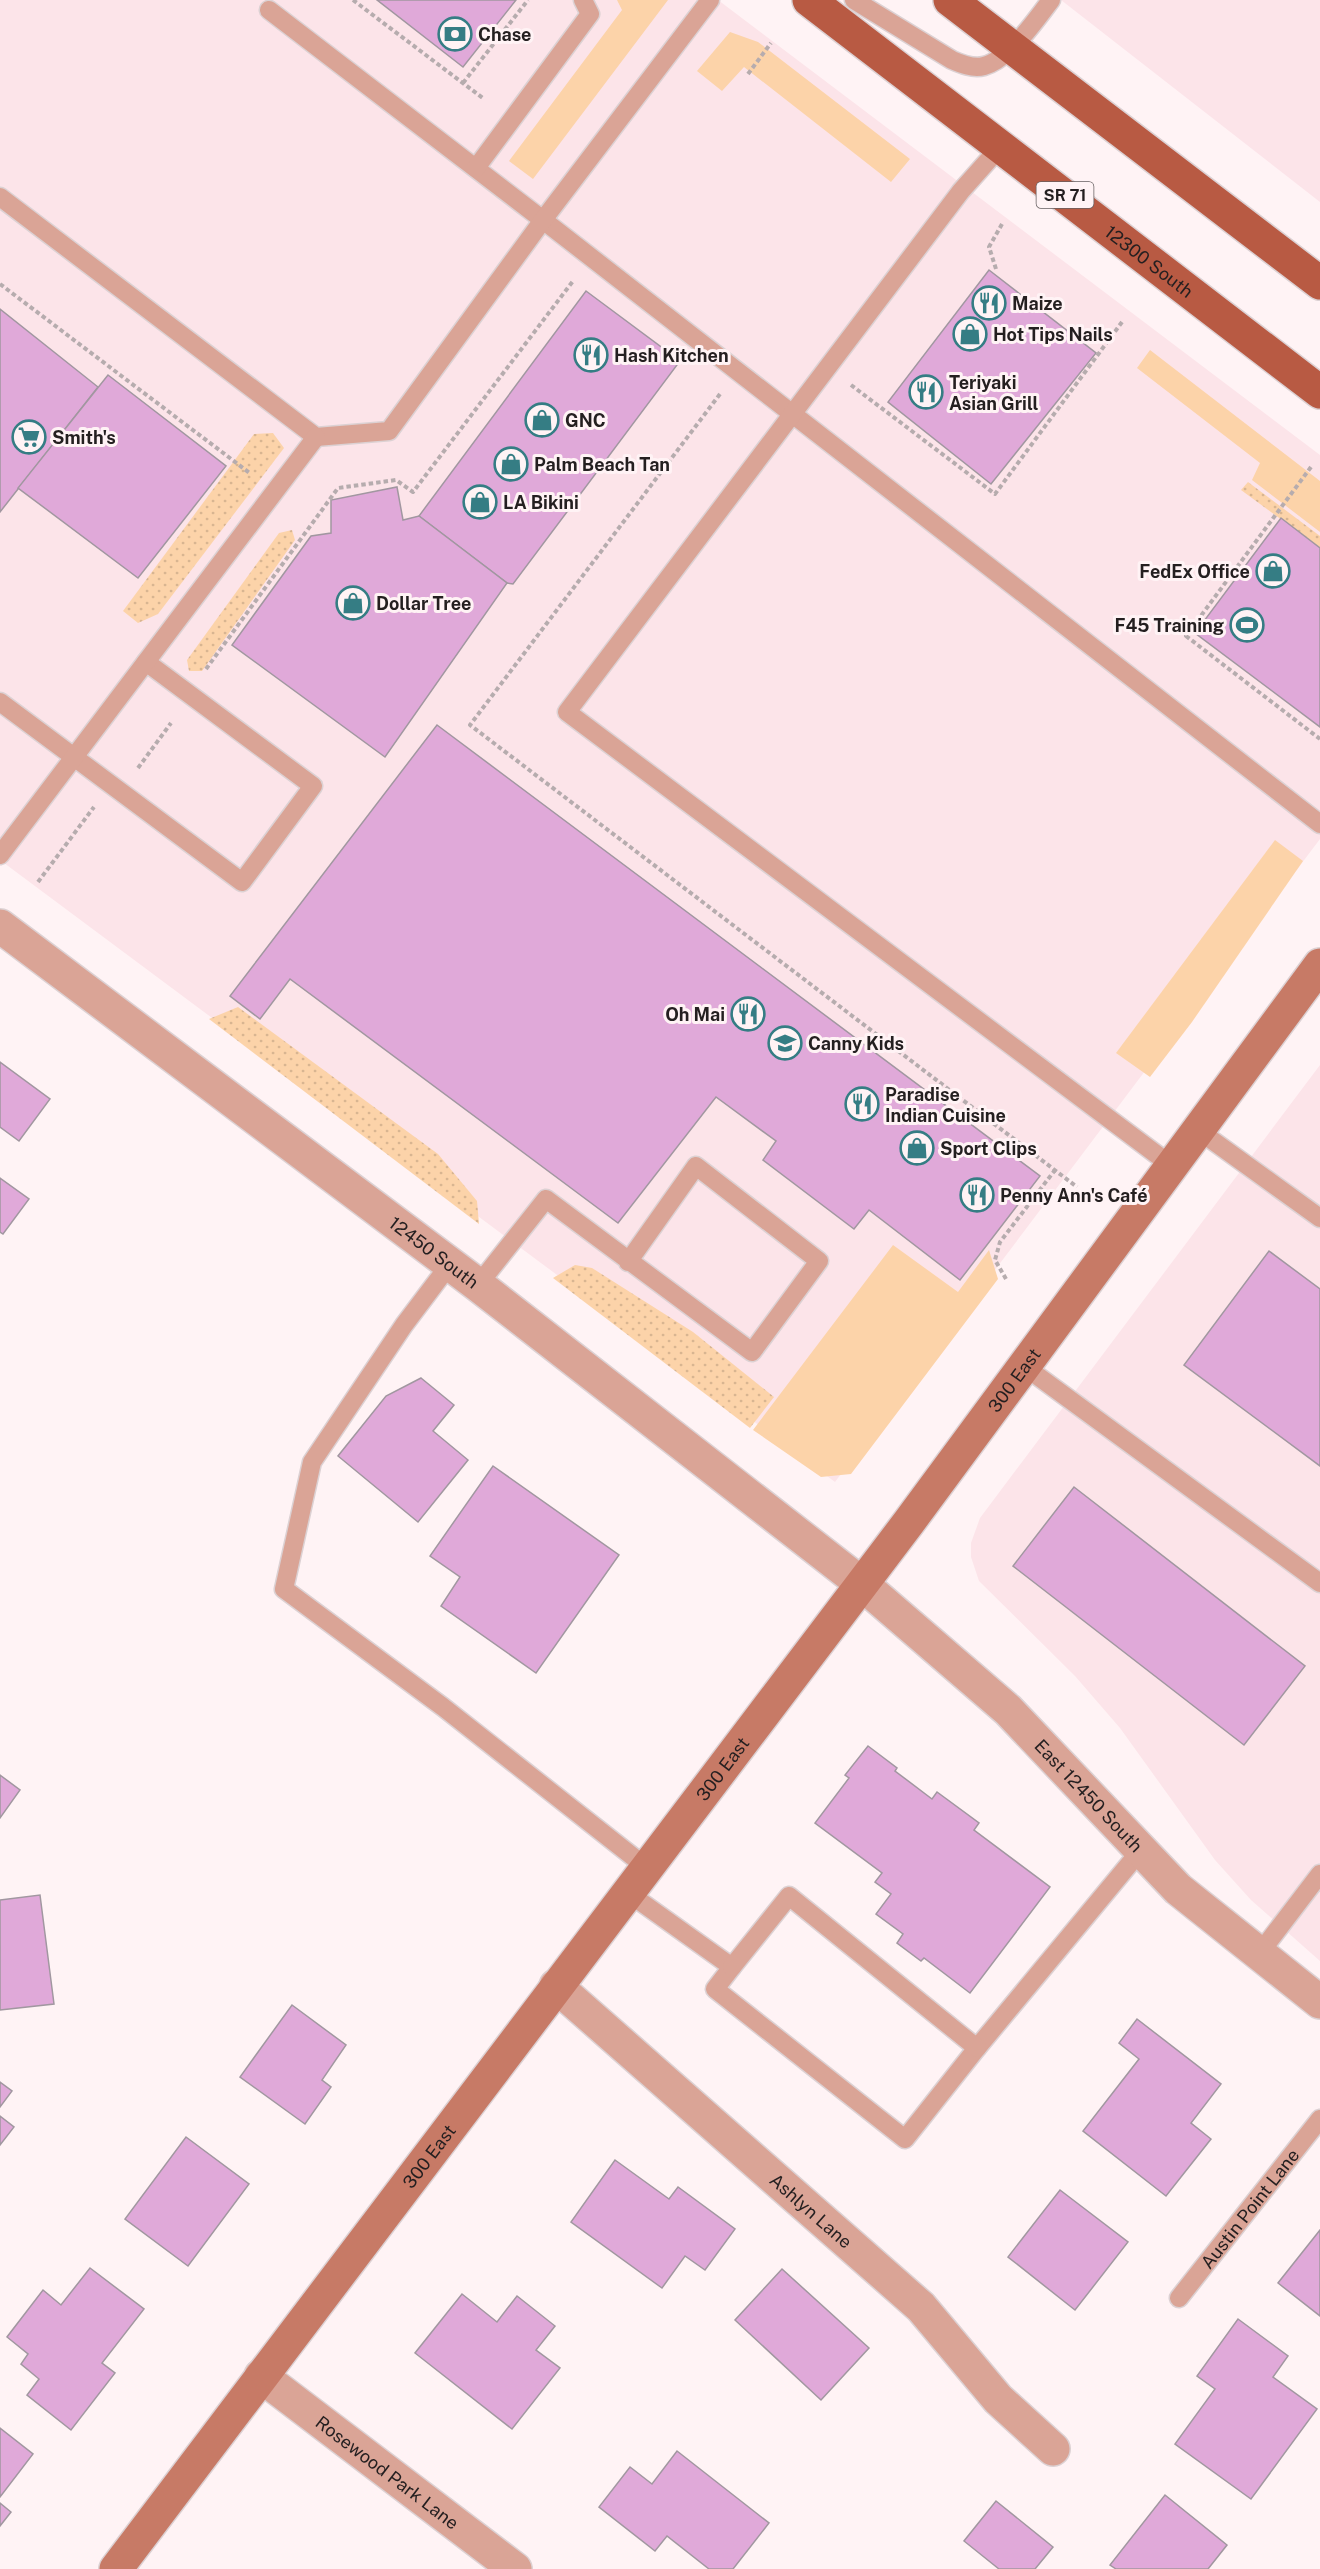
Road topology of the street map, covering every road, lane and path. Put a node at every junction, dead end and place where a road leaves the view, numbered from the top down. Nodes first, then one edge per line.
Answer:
1 (353, 0) edge
2 (528, 0) edge
3 (583, 0) edge
4 (710, 0) edge
5 (809, 0) edge
6 (854, 0) edge
7 (950, 0) edge
8 (1051, 0) edge
9 (269, 10) dead end
10 (771, 43) dead end
11 (1013, 48) junction
12 (748, 74) dead end
13 (463, 83) junction
14 (484, 99) dead end
15 (1001, 146) junction
16 (476, 168) junction
17 (0, 197) edge
18 (543, 220) junction
19 (1002, 224) dead end
20 (996, 269) dead end
21 (1320, 283) edge
22 (0, 284) edge
23 (1122, 322) dead end
24 (851, 385) dead end
25 (1320, 392) edge
26 (793, 414) junction
27 (316, 437) junction
28 (1311, 467) dead end
29 (256, 478) dead end
30 (146, 663) junction
31 (0, 702) edge
32 (171, 723) dead end
33 (1320, 739) edge
34 (74, 757) junction
35 (135, 772) dead end
36 (94, 806) dead end
37 (1320, 824) edge
38 (0, 855) edge
39 (38, 882) dead end
40 (0, 926) edge
41 (1314, 985) edge
42 (1198, 1130) junction
43 (1172, 1166) junction
44 (1055, 1170) dead end
45 (1320, 1218) edge
46 (628, 1262) junction
47 (450, 1264) junction
48 (1006, 1279) dead end
49 (478, 1285) junction
50 (1024, 1366) junction
51 (1320, 1583) edge
52 (862, 1584) junction
53 (1141, 1850) junction
54 (1320, 1874) edge
55 (637, 1880) junction
56 (1259, 1954) junction
57 (732, 1967) junction
58 (556, 1986) junction
59 (1320, 2002) edge
60 (977, 2048) junction
61 (1320, 2119) edge
62 (1179, 2298) dead end
63 (261, 2376) junction
64 (1053, 2449) dead end
65 (116, 2569) edge
66 (515, 2569) edge

1 - 13 path
2 - 13 path
3 - 16 lane
4 - 18 lane
5 - 15 main road, 12300 South / SR 71
6 - 11 lane
7 - 11 main road
8 - 11 lane
9 - 16 lane
10 - 12 path
11 - 21 main road
13 - 14 path
15 - 25 main road, 12300 South / SR 71
15 - 26 lane
16 - 18 lane
17 - 27 lane
18 - 26 lane
18 - 27 lane
19 - 20 path
22 - 29 path
23 - 24 path
26 - 37 lane
26 - 43 lane
27 - 30 lane
28 - 33 path
30 - 34 lane
30 - 34 lane
31 - 34 lane
32 - 35 path
34 - 38 lane
36 - 39 path
40 - 47 street, 12450 South
41 - 42 main road, 300 East
42 - 43 main road, 300 East
42 - 45 lane
43 - 50 main road, 300 East
44 - 48 path
46 - 46 lane
46 - 49 lane
47 - 49 street, 12450 South
47 - 55 lane
49 - 52 street, 12450 South
50 - 51 lane
50 - 52 main road, 300 East
52 - 53 street, East 12450 South
52 - 55 main road, 300 East
53 - 56 street, East 12450 South
53 - 60 lane
54 - 56 lane
55 - 57 lane
55 - 58 main road, 300 East
56 - 59 street, East 12450 South
57 - 60 lane
57 - 60 lane
58 - 63 main road, 300 East
58 - 64 street, Ashlyn Lane
61 - 62 lane, Austin Point Lane
63 - 65 main road, 300 East
63 - 66 street, Rosewood Park Lane

